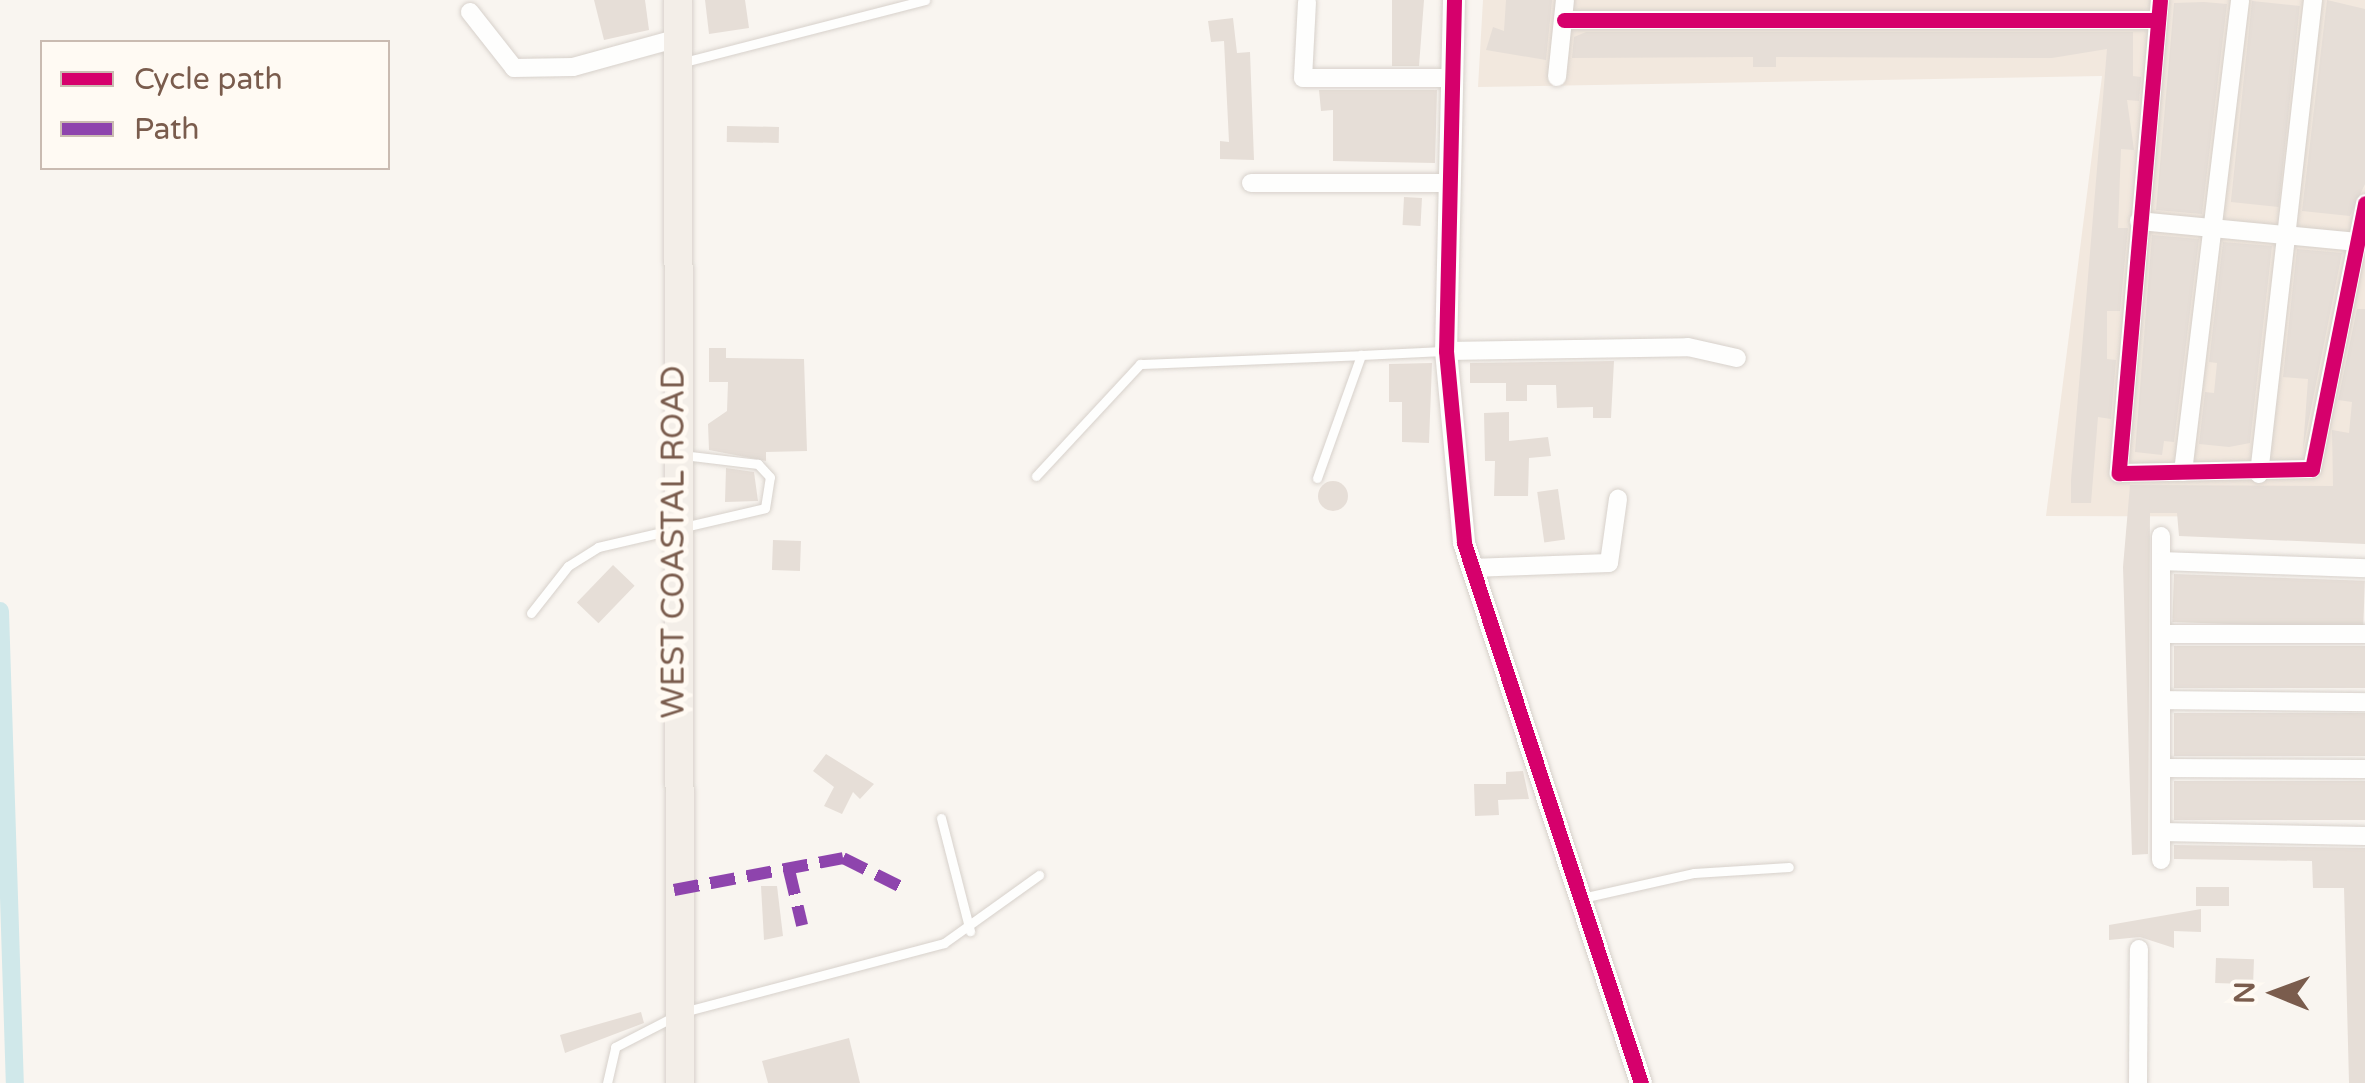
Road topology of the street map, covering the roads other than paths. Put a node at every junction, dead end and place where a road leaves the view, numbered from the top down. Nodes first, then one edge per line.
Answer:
1 (678, 0) edge
2 (925, 0) edge
3 (1454, 0) edge
4 (1564, 0) edge
5 (2160, 0) edge
6 (2240, 0) edge
7 (2313, 0) edge
8 (1308, 2) edge
9 (1873, 9) edge
10 (470, 12) dead end
11 (1564, 20) junction
12 (2153, 20) junction
13 (678, 50) junction
14 (1557, 77) dead end
15 (1449, 78) junction
16 (1251, 183) dead end
17 (1448, 184) junction
18 (2365, 203) edge
19 (2139, 220) junction
20 (2213, 227) junction
21 (2290, 233) junction
22 (2359, 242) junction
23 (1446, 351) junction
24 (1360, 355) junction
25 (1736, 358) dead end
26 (674, 454) junction
27 (2183, 472) junction
28 (2259, 474) junction
29 (1036, 476) dead end
30 (1317, 478) dead end
31 (1618, 500) dead end
32 (674, 533) junction
33 (2161, 536) dead end
34 (2162, 561) junction
35 (1471, 568) junction
36 (2365, 568) edge
37 (531, 613) dead end
38 (2163, 634) junction
39 (2365, 634) edge
40 (2164, 700) junction
41 (2365, 702) edge
42 (2162, 768) junction
43 (2365, 769) edge
44 (940, 818) dead end
45 (2162, 832) junction
46 (2365, 836) edge
47 (2161, 860) dead end
48 (1790, 867) dead end
49 (1038, 875) dead end
50 (1582, 898) junction
51 (970, 931) junction
52 (2139, 949) dead end
53 (680, 1013) junction
54 (608, 1083) edge
55 (680, 1083) edge
56 (1641, 1083) edge
57 (2138, 1083) edge

1 - 13 main road, WEST COASTAL ROAD
2 - 13 lane
3 - 15 street
4 - 11 street
5 - 12 street
6 - 20 street
7 - 21 street
8 - 15 street
9 - 11 street
9 - 12 street
10 - 13 street
11 - 14 street
12 - 19 street
13 - 26 main road, WEST COASTAL ROAD
15 - 17 street
16 - 17 street
17 - 23 street
18 - 22 street
19 - 20 street
19 - 27 street
20 - 21 street
20 - 27 street
21 - 22 street
21 - 28 street
22 - 28 street
23 - 24 lane
23 - 25 street
23 - 35 street
24 - 29 lane
24 - 30 lane
26 - 32 main road, WEST COASTAL ROAD
26 - 32 lane
27 - 28 street
31 - 35 street
32 - 37 lane
32 - 53 main road, WEST COASTAL ROAD
33 - 34 street
34 - 36 street
34 - 38 street
35 - 50 street
38 - 39 street
38 - 40 street
40 - 41 street
40 - 42 street
42 - 43 street
42 - 45 street
44 - 51 lane
45 - 46 street
45 - 47 street
48 - 50 lane
49 - 51 lane
50 - 56 street
51 - 53 lane
52 - 57 street
53 - 54 lane
53 - 55 main road, WEST COASTAL ROAD

